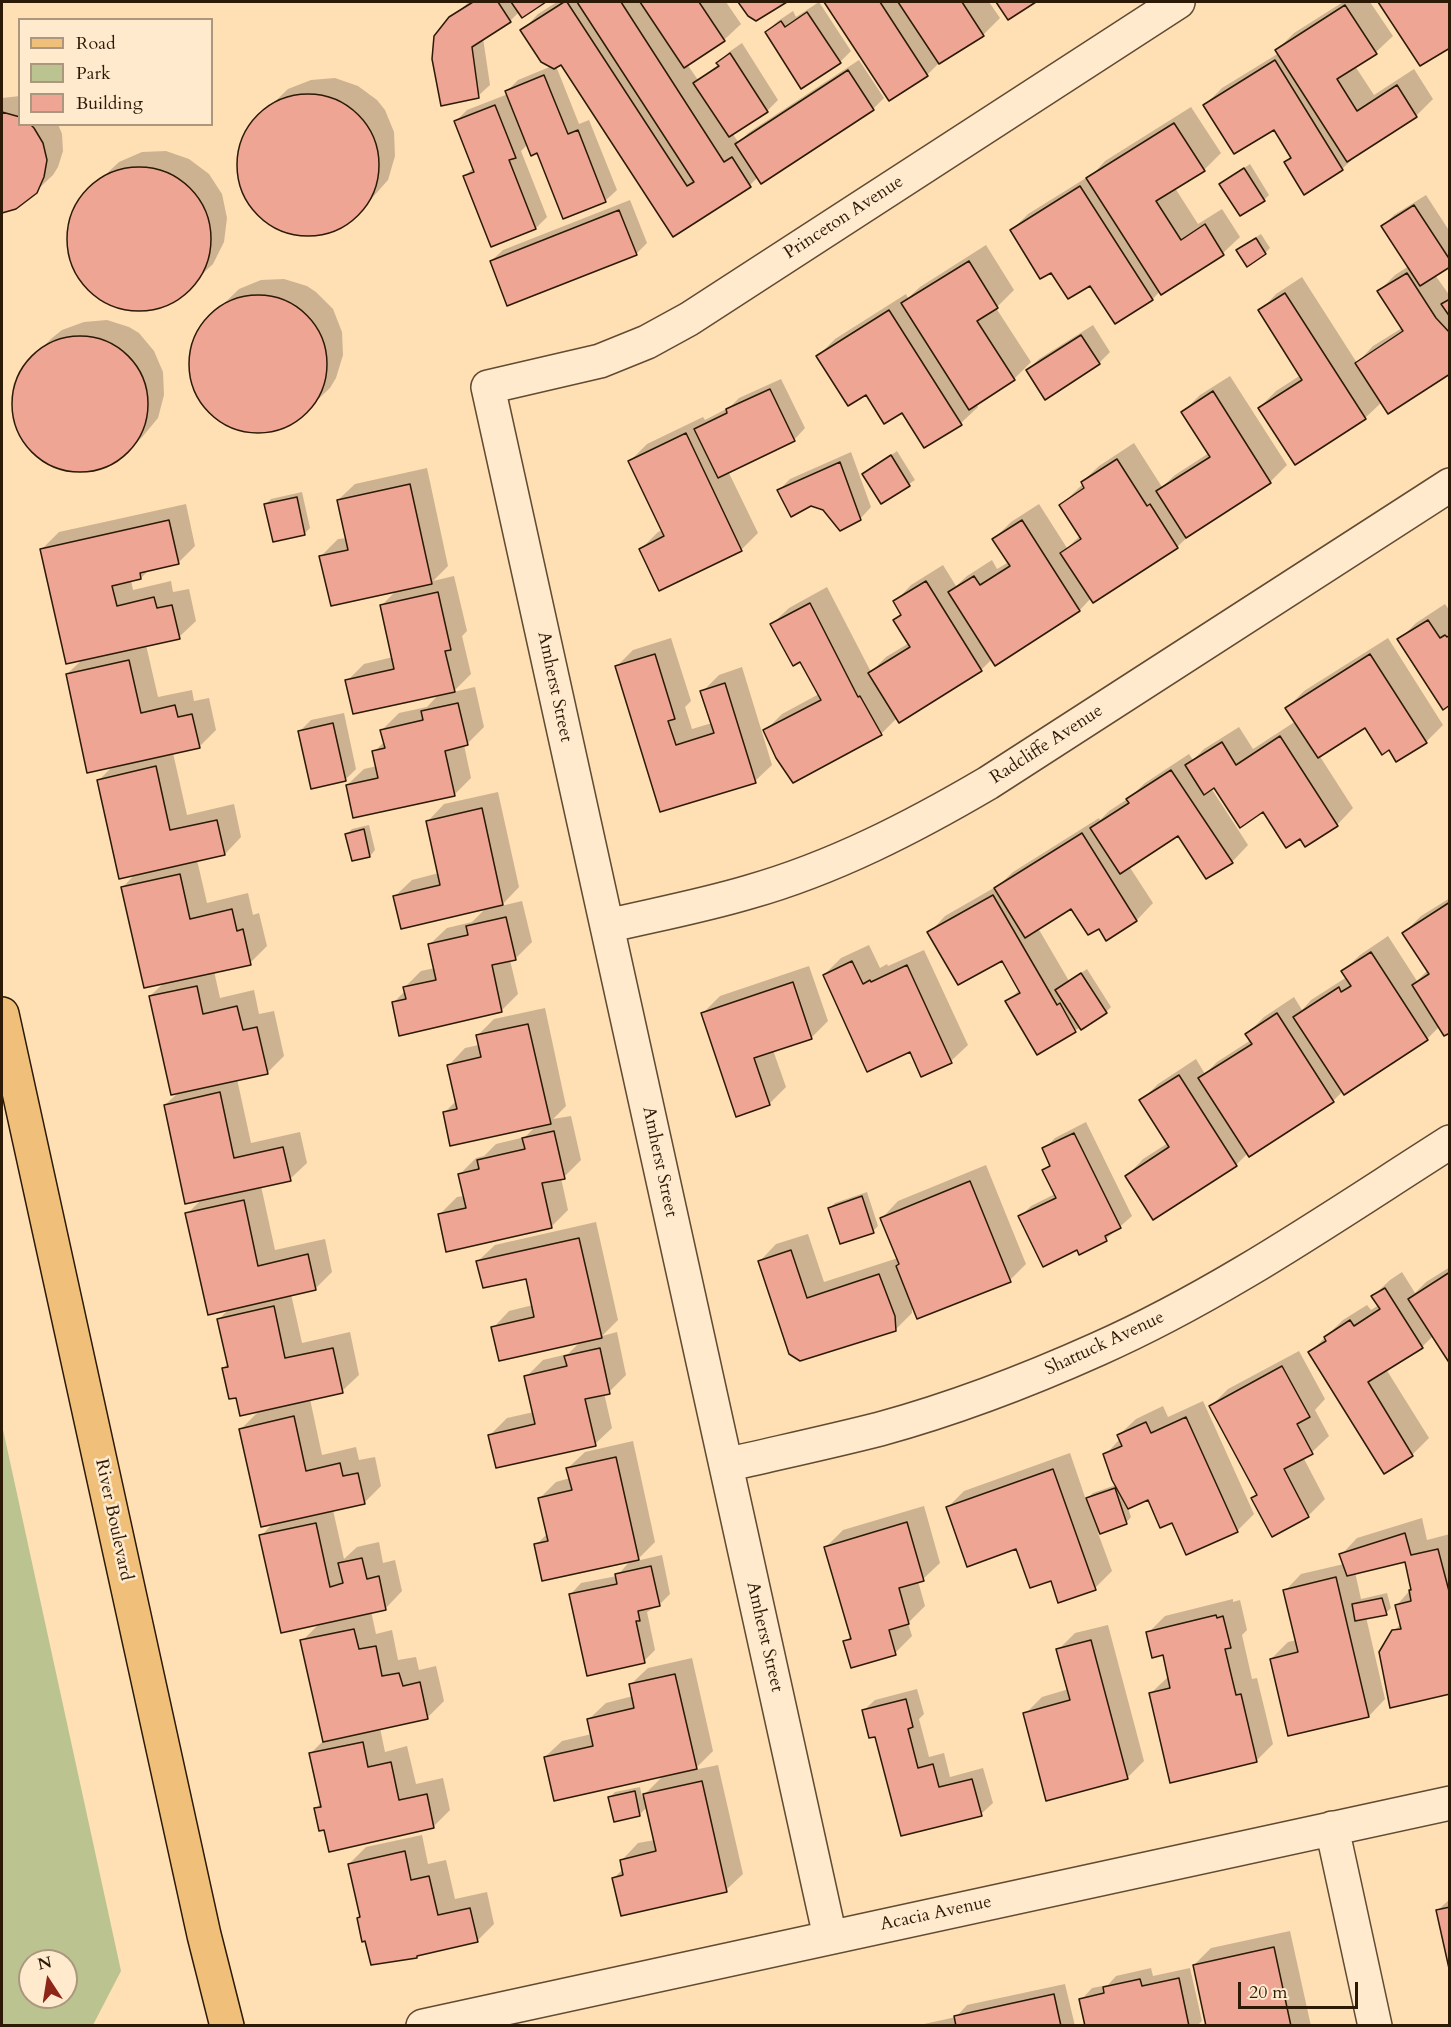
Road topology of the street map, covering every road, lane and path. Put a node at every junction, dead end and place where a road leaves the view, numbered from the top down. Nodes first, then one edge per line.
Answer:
1 (1178, 2) edge
2 (488, 387) joint
3 (1449, 485) edge
4 (607, 926) junction
5 (2, 1014) edge
6 (1449, 1142) edge
7 (726, 1465) junction
8 (1449, 1803) edge
9 (1332, 1828) junction
10 (830, 1937) junction
11 (227, 2025) edge
12 (423, 2025) edge
13 (1376, 2025) edge

1 - 2 street, Princeton Avenue
2 - 4 street, Amherst Street
3 - 4 street, Radcliffe Avenue
4 - 7 street, Amherst Street
5 - 11 main road, River Boulevard
6 - 7 street, Shattuck Avenue
7 - 10 street, Amherst Street
8 - 9 street, Acacia Avenue
9 - 10 street, Acacia Avenue
9 - 13 street
10 - 12 street, Acacia Avenue

